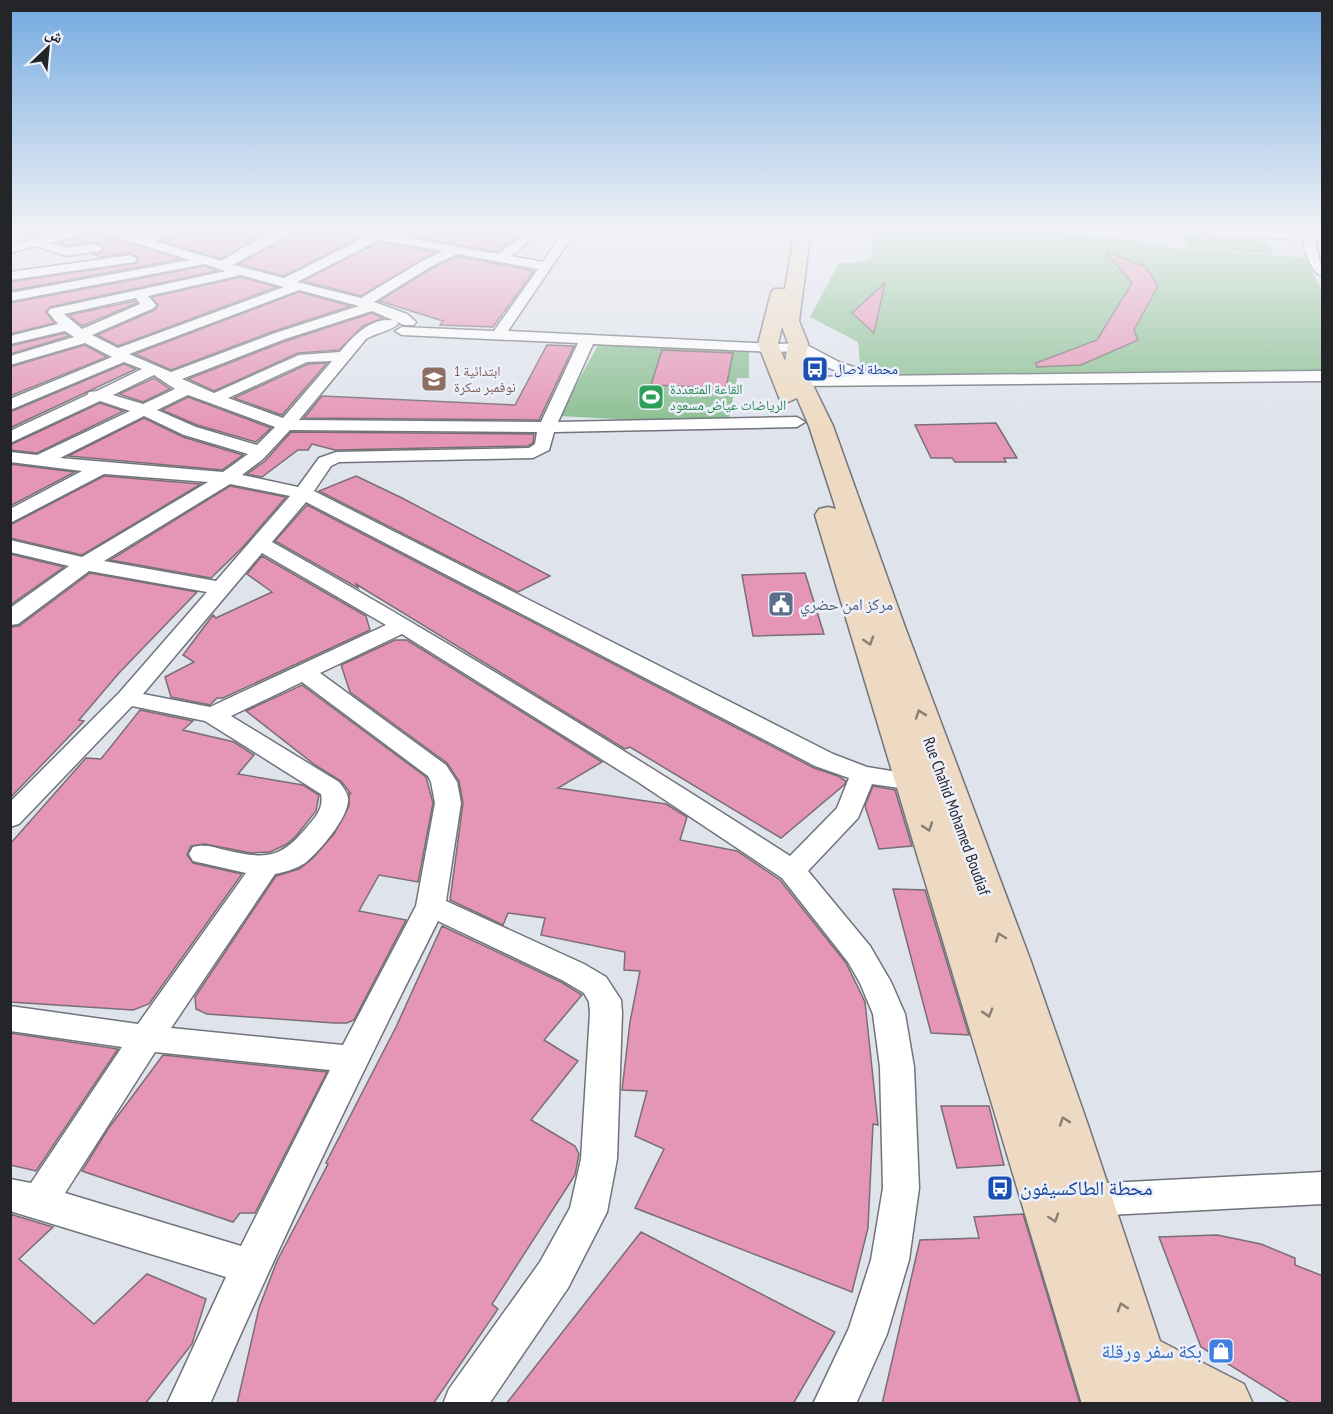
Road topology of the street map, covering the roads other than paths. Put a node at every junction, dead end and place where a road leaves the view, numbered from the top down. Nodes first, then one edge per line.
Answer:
1 (140, 295) joint
2 (267, 295) edge
3 (330, 295) edge
4 (383, 295) edge
5 (525, 295) edge
6 (779, 295) edge
7 (793, 295) edge
8 (369, 305) junction
9 (399, 324) junction
10 (67, 326) junction
11 (501, 331) junction
12 (84, 336) junction
13 (588, 338) junction
14 (10, 341) edge
15 (786, 350) junction
16 (33, 353) junction
17 (121, 355) junction
18 (344, 357) junction
19 (10, 361) edge
20 (155, 369) junction
21 (1323, 376) edge
22 (170, 378) junction
23 (889, 382) junction
24 (187, 389) junction
25 (95, 395) junction
26 (214, 399) junction
27 (10, 405) edge
28 (142, 409) junction
29 (797, 422) junction
30 (286, 425) junction
31 (547, 427) junction
32 (10, 438) edge
33 (260, 452) junction
34 (10, 457) edge
35 (39, 461) junction
36 (101, 468) junction
37 (227, 478) junction
38 (303, 493) junction
39 (10, 517) edge
40 (260, 543) junction
41 (10, 546) edge
42 (84, 564) junction
43 (221, 588) junction
44 (15, 611) edge
45 (403, 626) junction
46 (305, 673) junction
47 (127, 698) junction
48 (213, 715) junction
49 (863, 774) junction
50 (912, 782) junction
51 (10, 818) edge
52 (202, 854) dead end
53 (265, 867) junction
54 (792, 871) junction
55 (432, 906) junction
56 (10, 1018) edge
57 (146, 1038) junction
58 (352, 1059) junction
59 (1323, 1188) edge
60 (25, 1198) edge
61 (1089, 1200) junction
62 (250, 1267) junction
63 (1134, 1389) edge
64 (188, 1404) edge
65 (464, 1404) edge
66 (834, 1404) edge
67 (1224, 1404) edge

1 - 10 street
1 - 12 street
2 - 17 street
3 - 8 street
4 - 8 street
5 - 11 street
6 - 15 main road
7 - 15 main road, Rue Chahid Mohamed Boudiaf
8 - 9 street
8 - 22 street
9 - 11 street
9 - 13 street
9 - 18 street
10 - 12 street
10 - 14 street
11 - 15 street
12 - 16 street
12 - 17 street
13 - 15 street
13 - 31 street
14 - 16 street
15 - 23 street
15 - 23 street
15 - 29 main road, Rue Chahid Mohamed Boudiaf
61 -> 15 main road, Rue Chahid Mohamed Boudiaf
16 - 19 street
17 - 20 street
17 - 27 street
18 - 26 street
18 - 30 street
20 - 22 street
20 - 25 street
21 - 23 street
22 - 24 street
24 - 26 street
24 - 28 street
25 - 28 street
25 - 32 street
26 - 30 street
28 - 33 street
28 - 35 street
29 - 31 street
29 -> 50 main road, Rue Chahid Mohamed Boudiaf
30 - 31 street
30 - 33 street
31 - 38 street
33 - 37 street
34 - 35 street
35 - 36 street
36 - 37 street
36 - 39 street
37 - 38 street
37 - 42 street
38 - 40 street
38 - 49 street
40 - 43 street
40 - 45 street
41 - 42 street
42 - 43 street
42 - 44 street
43 - 47 street
45 - 46 street
45 - 54 street
46 - 48 street
46 - 55 street
47 - 48 street
47 - 51 street
48 - 53 street
49 - 50 street
49 - 54 street
50 -> 63 main road, Rue Chahid Mohamed Boudiaf
52 - 53 street
53 - 57 street
54 - 66 street
55 - 58 street
55 - 65 street
56 - 57 street
57 - 58 street
57 - 60 street
58 - 62 street
59 - 61 street
60 - 62 street
63 -> 61 main road, Rue Chahid Mohamed Boudiaf
62 - 64 street
63 - 67 main road

